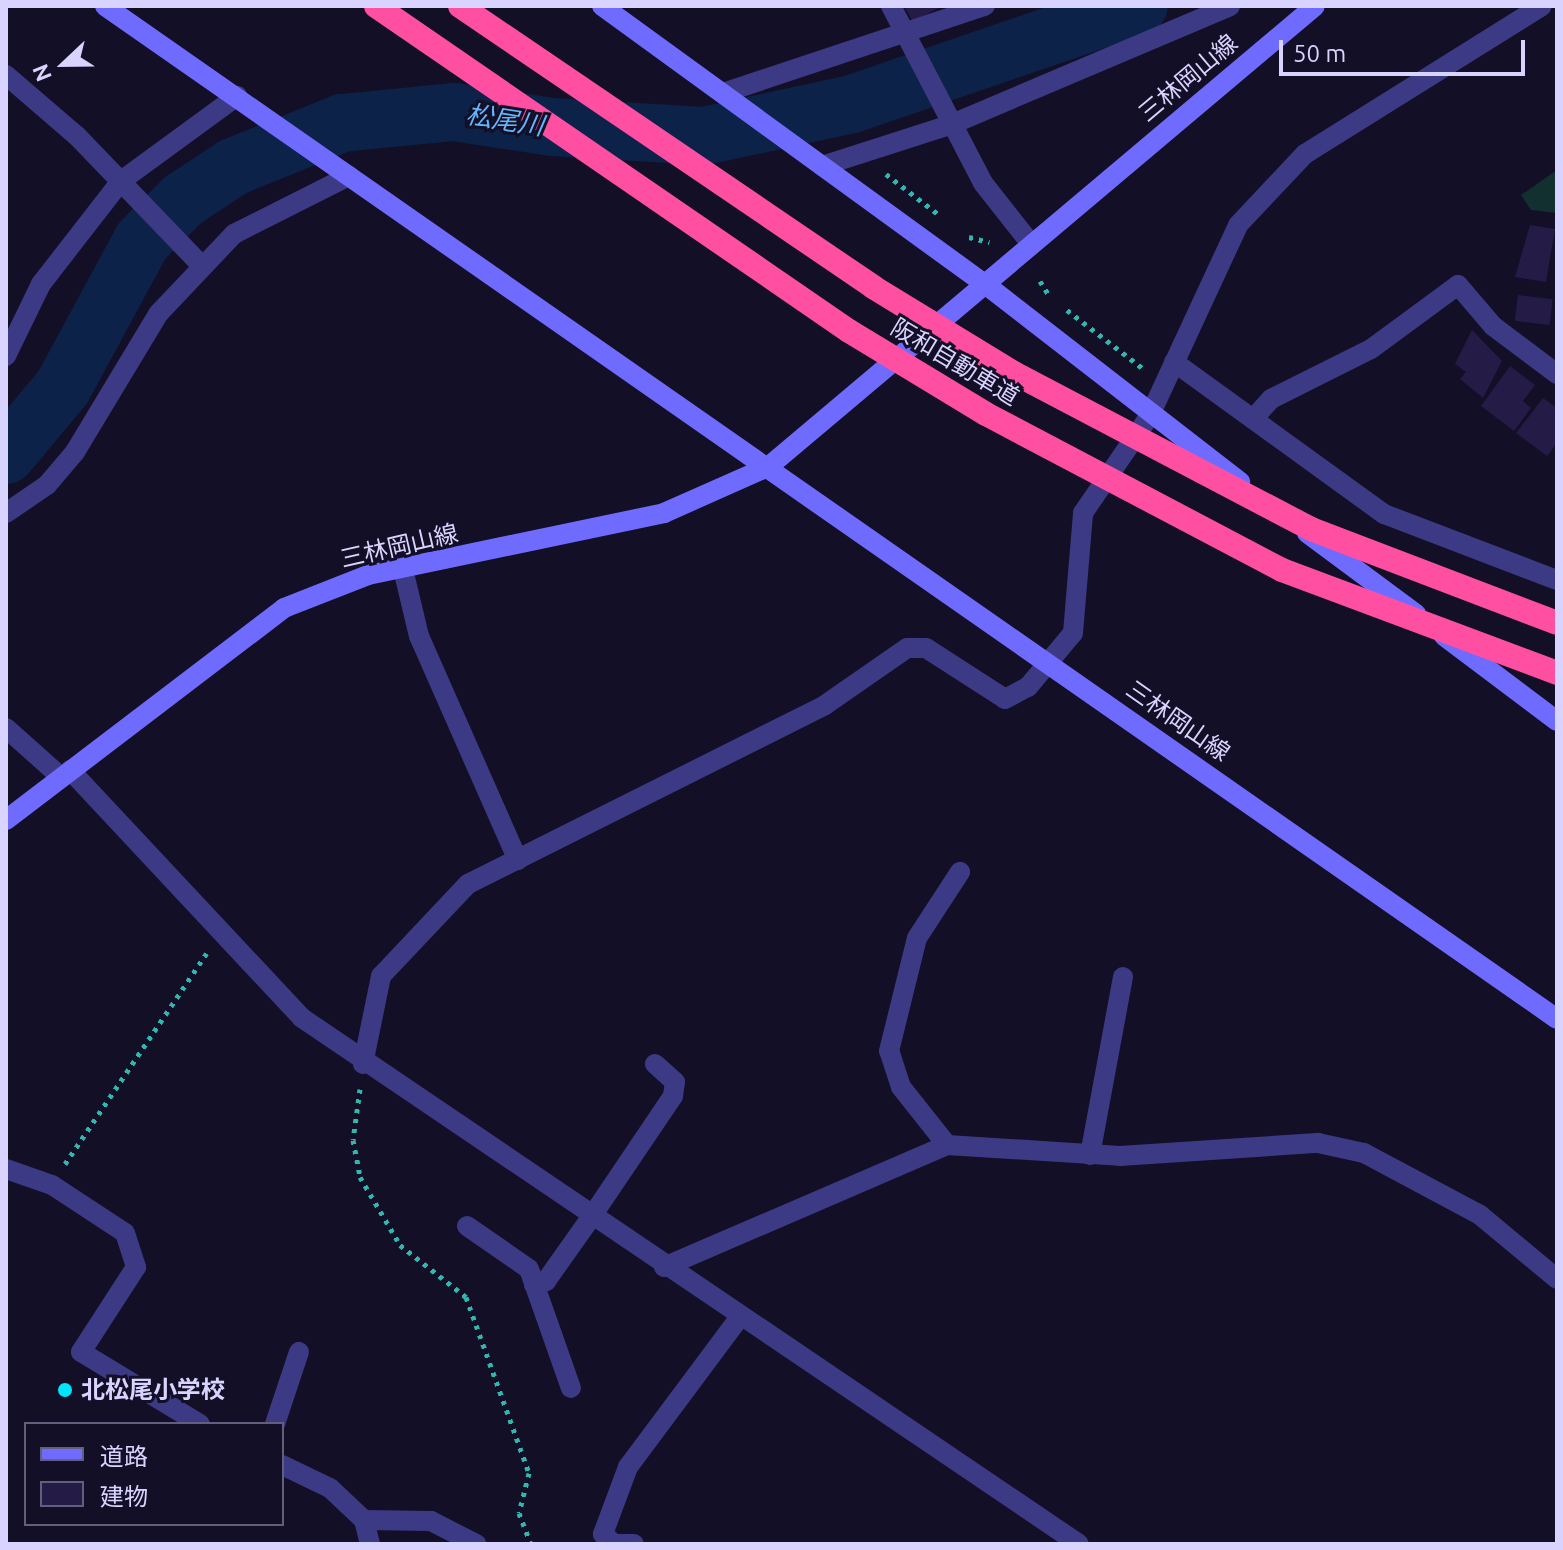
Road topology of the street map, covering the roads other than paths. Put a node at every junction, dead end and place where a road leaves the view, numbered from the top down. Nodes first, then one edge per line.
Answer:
1 (105, 6) edge
2 (376, 6) edge
3 (460, 6) edge
4 (602, 6) edge
5 (891, 6) edge
6 (985, 6) edge
7 (1230, 6) edge
8 (1315, 6) edge
9 (1542, 6) edge
10 (909, 42) junction
11 (6, 75) edge
12 (237, 96) junction
13 (729, 98) junction
14 (947, 118) junction
15 (815, 160) junction
16 (349, 176) junction
17 (121, 181) junction
18 (1031, 244) junction
19 (202, 266) junction
20 (985, 284) junction
21 (6, 356) edge
22 (1174, 362) junction
23 (1557, 374) edge
24 (1150, 415) junction
25 (1253, 419) junction
26 (768, 467) junction
27 (6, 513) edge
28 (403, 569) junction
29 (1557, 580) edge
30 (1557, 623) edge
31 (1051, 665) junction
32 (1557, 673) edge
33 (1557, 721) edge
34 (6, 728) edge
35 (65, 773) junction
36 (6, 820) edge
37 (518, 860) junction
38 (960, 872) dead end
39 (1123, 977) dead end
40 (1557, 1019) edge
41 (363, 1064) junction
42 (655, 1064) dead end
43 (947, 1145) junction
44 (1090, 1155) junction
45 (6, 1169) edge
46 (592, 1216) junction
47 (467, 1226) dead end
48 (664, 1267) junction
49 (1557, 1279) edge
50 (534, 1285) junction
51 (739, 1318) junction
52 (299, 1352) dead end
53 (571, 1388) dead end
54 (197, 1422) edge
55 (276, 1422) edge
56 (284, 1466) edge
57 (364, 1520) junction
58 (370, 1544) edge
59 (476, 1544) edge
60 (614, 1544) edge
61 (634, 1544) edge
62 (1079, 1544) edge

1 - 12 main road, 三林岡山線
2 - 32 highway, 阪和自動車道, bridge
3 - 30 highway, 阪和自動車道, bridge
4 - 13 main road
5 - 10 street
6 - 10 street
7 - 14 street
8 - 18 main road, 三林岡山線
9 - 22 street
10 - 13 street
10 - 14 street
11 - 17 street
12 - 16 main road, 三林岡山線
12 - 17 street
13 - 15 main road
14 - 15 street
14 - 18 street
15 - 20 main road
16 - 19 street
16 - 26 main road, 三林岡山線
17 - 19 street
17 - 21 street
18 - 20 main road, 三林岡山線
19 - 27 street
20 - 24 main road
20 - 26 main road, 三林岡山線
22 - 24 street
22 - 25 street
23 - 25 street
24 - 31 street
24 - 33 main road
25 - 29 street
26 - 28 main road, 三林岡山線
26 - 31 main road, 三林岡山線
28 - 35 main road, 三林岡山線
28 - 37 street
31 - 37 street
31 - 40 main road, 三林岡山線
34 - 35 street
35 - 36 main road, 三林岡山線
35 - 41 street
37 - 41 street
38 - 43 street
39 - 44 street
41 - 46 street
42 - 46 street
43 - 44 street
43 - 48 street
44 - 49 street
45 - 54 street
46 - 48 street
46 - 50 street
47 - 50 street
48 - 51 street
50 - 53 street
51 - 60 street
51 - 62 street
52 - 55 street
56 - 57 street
57 - 58 street
57 - 59 street
60 - 61 street

